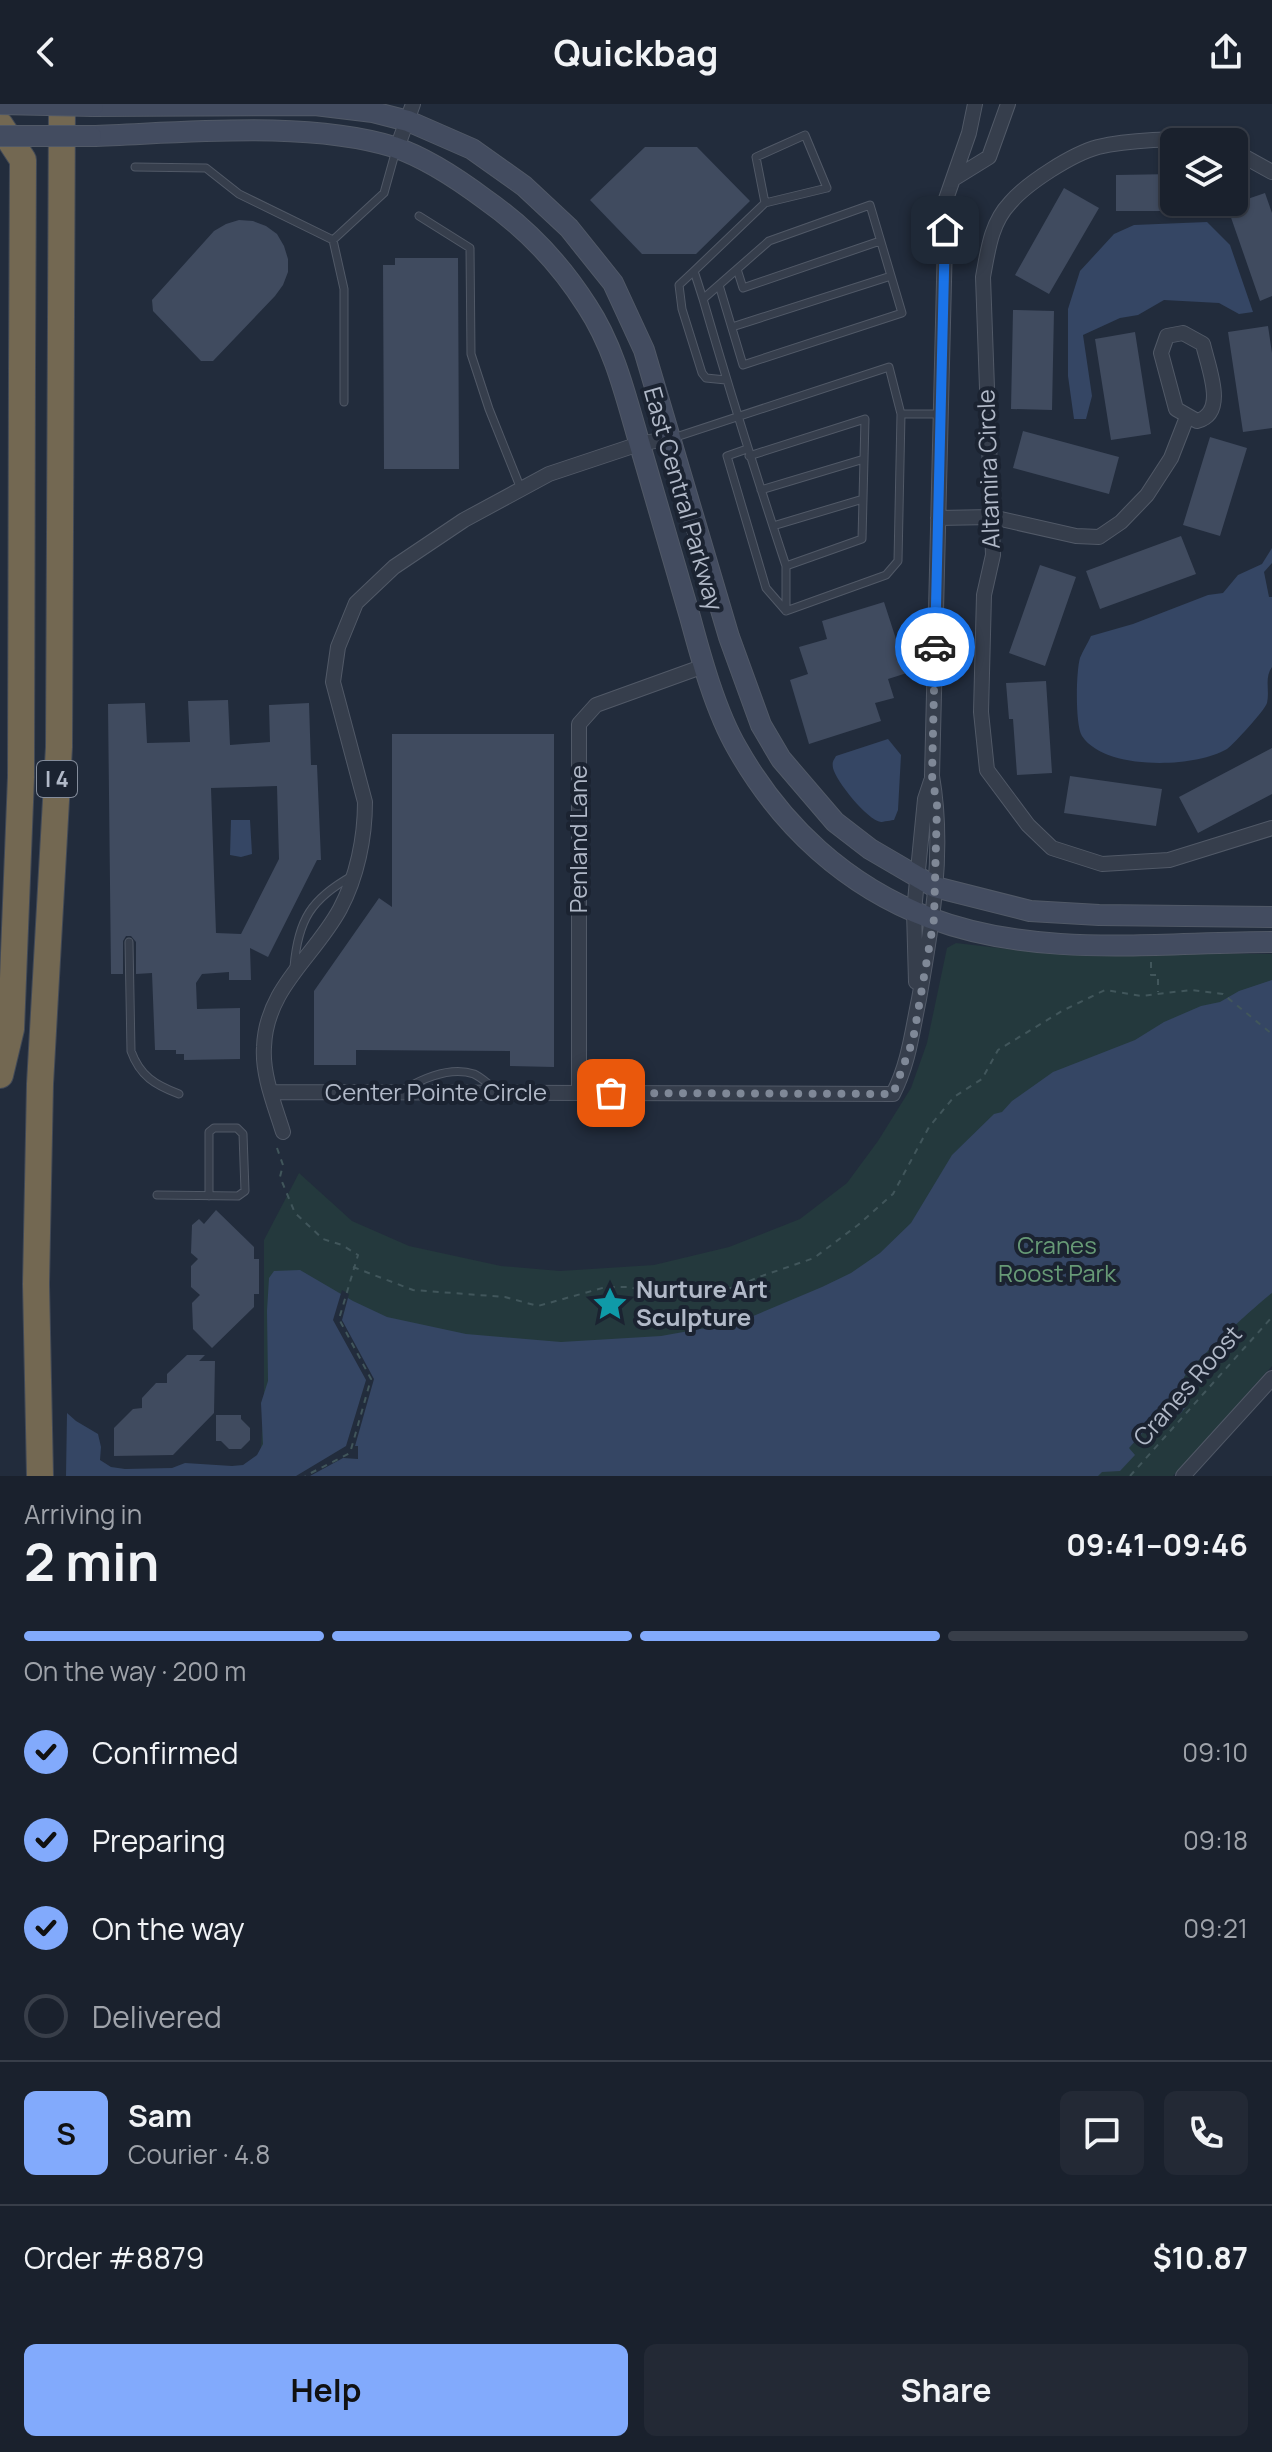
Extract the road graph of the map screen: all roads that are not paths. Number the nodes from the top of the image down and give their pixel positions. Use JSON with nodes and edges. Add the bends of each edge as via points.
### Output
{"nodes":[{"id":1,"x":0,"y":104,"type":"edge"},
{"id":2,"x":62,"y":104,"type":"edge"},
{"id":3,"x":975,"y":104,"type":"edge"},
{"id":4,"x":1008,"y":104,"type":"edge"},
{"id":5,"x":410,"y":113,"type":"edge"},
{"id":6,"x":3,"y":133,"type":"edge"},
{"id":7,"x":44,"y":136,"type":"junction"},
{"id":8,"x":1160,"y":140,"type":"edge"},
{"id":9,"x":397,"y":148,"type":"junction"},
{"id":10,"x":1248,"y":159,"type":"edge"},
{"id":11,"x":135,"y":167,"type":"dead end"},
{"id":12,"x":24,"y":170,"type":"junction"},
{"id":13,"x":1272,"y":172,"type":"edge"},
{"id":14,"x":955,"y":178,"type":"junction"},
{"id":15,"x":765,"y":203,"type":"junction"},
{"id":16,"x":419,"y":216,"type":"dead end"},
{"id":17,"x":333,"y":240,"type":"junction"},
{"id":18,"x":880,"y":241,"type":"junction"},
{"id":19,"x":737,"y":269,"type":"junction"},
{"id":20,"x":694,"y":271,"type":"junction"},
{"id":21,"x":891,"y":276,"type":"junction"},
{"id":22,"x":719,"y":285,"type":"junction"},
{"id":23,"x":703,"y":299,"type":"junction"},
{"id":24,"x":732,"y":327,"type":"junction"},
{"id":25,"x":726,"y":380,"type":"junction"},
{"id":26,"x":344,"y":402,"type":"dead end"},
{"id":27,"x":901,"y":414,"type":"junction"},
{"id":28,"x":940,"y":414,"type":"junction"},
{"id":29,"x":737,"y":417,"type":"junction"},
{"id":30,"x":1187,"y":417,"type":"junction"},
{"id":31,"x":671,"y":438,"type":"junction"},
{"id":32,"x":639,"y":444,"type":"junction"},
{"id":33,"x":748,"y":452,"type":"junction"},
{"id":34,"x":864,"y":459,"type":"junction"},
{"id":35,"x":521,"y":489,"type":"junction"},
{"id":36,"x":761,"y":490,"type":"junction"},
{"id":37,"x":863,"y":499,"type":"junction"},
{"id":38,"x":992,"y":517,"type":"junction"},
{"id":39,"x":938,"y":518,"type":"junction"},
{"id":40,"x":773,"y":526,"type":"junction"},
{"id":41,"x":786,"y":566,"type":"junction"},
{"id":42,"x":786,"y":611,"type":"junction"},
{"id":43,"x":704,"y":666,"type":"junction"},
{"id":44,"x":932,"y":776,"type":"junction"},
{"id":45,"x":1272,"y":828,"type":"edge"},
{"id":46,"x":354,"y":874,"type":"junction"},
{"id":47,"x":917,"y":878,"type":"junction"},
{"id":48,"x":935,"y":887,"type":"junction"},
{"id":49,"x":914,"y":911,"type":"junction"},
{"id":50,"x":1272,"y":917,"type":"edge"},
{"id":51,"x":934,"y":919,"type":"junction"},
{"id":52,"x":129,"y":942,"type":"dead end"},
{"id":53,"x":1272,"y":942,"type":"edge"},
{"id":54,"x":294,"y":973,"type":"junction"},
{"id":55,"x":917,"y":1007,"type":"junction"},
{"id":56,"x":0,"y":1075,"type":"edge"},
{"id":57,"x":271,"y":1092,"type":"junction"},
{"id":58,"x":579,"y":1093,"type":"junction"},
{"id":59,"x":179,"y":1094,"type":"dead end"},
{"id":60,"x":283,"y":1132,"type":"dead end"},
{"id":61,"x":157,"y":1195,"type":"dead end"},
{"id":62,"x":209,"y":1196,"type":"junction"},
{"id":63,"x":1272,"y":1378,"type":"edge"},
{"id":64,"x":39,"y":1468,"type":"edge"},
{"id":65,"x":1183,"y":1476,"type":"edge"}],
"edges":[{"from":1,"to":5,"type":"main road","name":"East Central Parkway","bridge":true,"via":[[315,105]]},
{"from":2,"to":64,"type":"highway","number":"I 4","via":[[59,747],[40,1084]]},
{"from":3,"to":14,"type":"street"},
{"from":4,"to":14,"type":"street","via":[[989,157]]},
{"from":5,"to":9,"type":"street"},
{"from":5,"to":31,"type":"main road","name":"East Central Parkway","via":[[524,186],[569,228],[613,283],[644,350]]},
{"from":6,"to":7,"type":"main road","name":"East Central Parkway","bridge":true},
{"from":6,"to":12,"type":"highway"},
{"from":7,"to":9,"type":"main road","name":"East Central Parkway","bridge":true,"via":[[316,133]]},
{"from":7,"to":12,"type":"highway"},
{"from":8,"to":38,"type":"street","name":"Altamira Circle","via":[[1097,147],[1045,173],[1009,203],[991,233],[983,277]]},
{"from":9,"to":17,"type":"lane","via":[[384,193]]},
{"from":9,"to":32,"type":"main road","name":"East Central Parkway","via":[[451,174],[503,211],[548,253],[589,308],[620,372]]},
{"from":10,"to":13,"type":"street"},
{"from":11,"to":17,"type":"lane","via":[[206,168],[239,194]]},
{"from":12,"to":56,"type":"highway","via":[[21,777],[11,1029]]},
{"from":14,"to":28,"type":"street","via":[[946,199]]},
{"from":15,"to":15,"type":"lane","via":[[756,157],[805,135],[827,188]]},
{"from":15,"to":20,"type":"lane"},
{"from":16,"to":35,"type":"lane","via":[[470,248],[471,354]]},
{"from":17,"to":26,"type":"lane","via":[[344,289]]},
{"from":18,"to":19,"type":"lane","via":[[743,288]]},
{"from":18,"to":19,"type":"lane","via":[[870,205],[769,241]]},
{"from":18,"to":21,"type":"lane"},
{"from":19,"to":22,"type":"lane"},
{"from":20,"to":23,"type":"lane"},
{"from":20,"to":25,"type":"lane","via":[[679,285],[682,309],[702,373]]},
{"from":21,"to":24,"type":"lane"},
{"from":21,"to":24,"type":"lane","via":[[902,313],[743,365]]},
{"from":22,"to":23,"type":"lane"},
{"from":22,"to":24,"type":"lane"},
{"from":23,"to":25,"type":"lane"},
{"from":25,"to":29,"type":"lane"},
{"from":27,"to":28,"type":"lane"},
{"from":27,"to":29,"type":"lane","via":[[889,367]]},
{"from":27,"to":42,"type":"lane","via":[[898,561],[886,575]]},
{"from":28,"to":39,"type":"street"},
{"from":29,"to":31,"type":"lane"},
{"from":29,"to":33,"type":"lane"},
{"from":30,"to":30,"type":"street","via":[[1207,418],[1214,399],[1203,344],[1183,333],[1167,336],[1161,353],[1176,409]]},
{"from":30,"to":38,"type":"street","via":[[1171,458],[1147,495],[1099,537]]},
{"from":31,"to":32,"type":"street"},
{"from":31,"to":47,"type":"main road","name":"East Central Parkway","via":[[729,637],[761,725],[789,769],[835,822]]},
{"from":32,"to":35,"type":"street","via":[[549,474]]},
{"from":32,"to":43,"type":"main road","name":"East Central Parkway"},
{"from":33,"to":34,"type":"lane","via":[[865,419]]},
{"from":33,"to":36,"type":"lane"},
{"from":33,"to":42,"type":"lane","via":[[727,456],[766,588]]},
{"from":34,"to":36,"type":"lane"},
{"from":34,"to":37,"type":"lane"},
{"from":35,"to":46,"type":"street","via":[[394,567],[356,603],[338,647],[333,682],[365,802]]},
{"from":36,"to":40,"type":"lane"},
{"from":37,"to":40,"type":"lane"},
{"from":37,"to":41,"type":"lane","via":[[862,539]]},
{"from":38,"to":39,"type":"street"},
{"from":38,"to":45,"type":"street","name":"Altamira Circle","via":[[981,712],[987,770],[1028,825],[1052,848],[1102,864],[1169,860]]},
{"from":39,"to":44,"type":"street"},
{"from":40,"to":41,"type":"lane"},
{"from":41,"to":42,"type":"lane"},
{"from":43,"to":49,"type":"main road","name":"East Central Parkway","via":[[735,746],[781,815],[862,884]]},
{"from":43,"to":58,"type":"street","name":"Penland Lane","via":[[596,705],[579,724]]},
{"from":44,"to":47,"type":"street","name":"Center Pointe Circle"},
{"from":44,"to":48,"type":"street","name":"Center Pointe Circle","via":[[937,805]]},
{"from":46,"to":54,"type":"street","via":[[339,910]]},
{"from":46,"to":54,"type":"lane","via":[[327,890],[308,914],[297,938]]},
{"from":47,"to":48,"type":"main road","name":"East Central Parkway"},
{"from":47,"to":49,"type":"street","name":"Center Pointe Circle"},
{"from":48,"to":50,"type":"main road","name":"East Central Parkway","via":[[1030,911]]},
{"from":48,"to":51,"type":"street","name":"Center Pointe Circle"},
{"from":49,"to":51,"type":"main road","name":"East Central Parkway"},
{"from":49,"to":55,"type":"street","name":"Center Pointe Circle"},
{"from":51,"to":53,"type":"main road","name":"East Central Parkway","via":[[1007,939],[1075,945]]},
{"from":51,"to":55,"type":"street","name":"Center Pointe Circle"},
{"from":52,"to":59,"type":"lane","via":[[131,1051],[148,1079]]},
{"from":54,"to":57,"type":"street","via":[[275,998],[263,1048]]},
{"from":55,"to":58,"type":"street","name":"Center Pointe Circle","via":[[913,1040],[893,1094]]},
{"from":57,"to":58,"type":"street","name":"Center Pointe Circle"},
{"from":57,"to":60,"type":"street"},
{"from":61,"to":62,"type":"lane"},
{"from":62,"to":62,"type":"lane","via":[[245,1191],[243,1134],[237,1128],[209,1132]]},
{"from":63,"to":65,"type":"street"}]}
